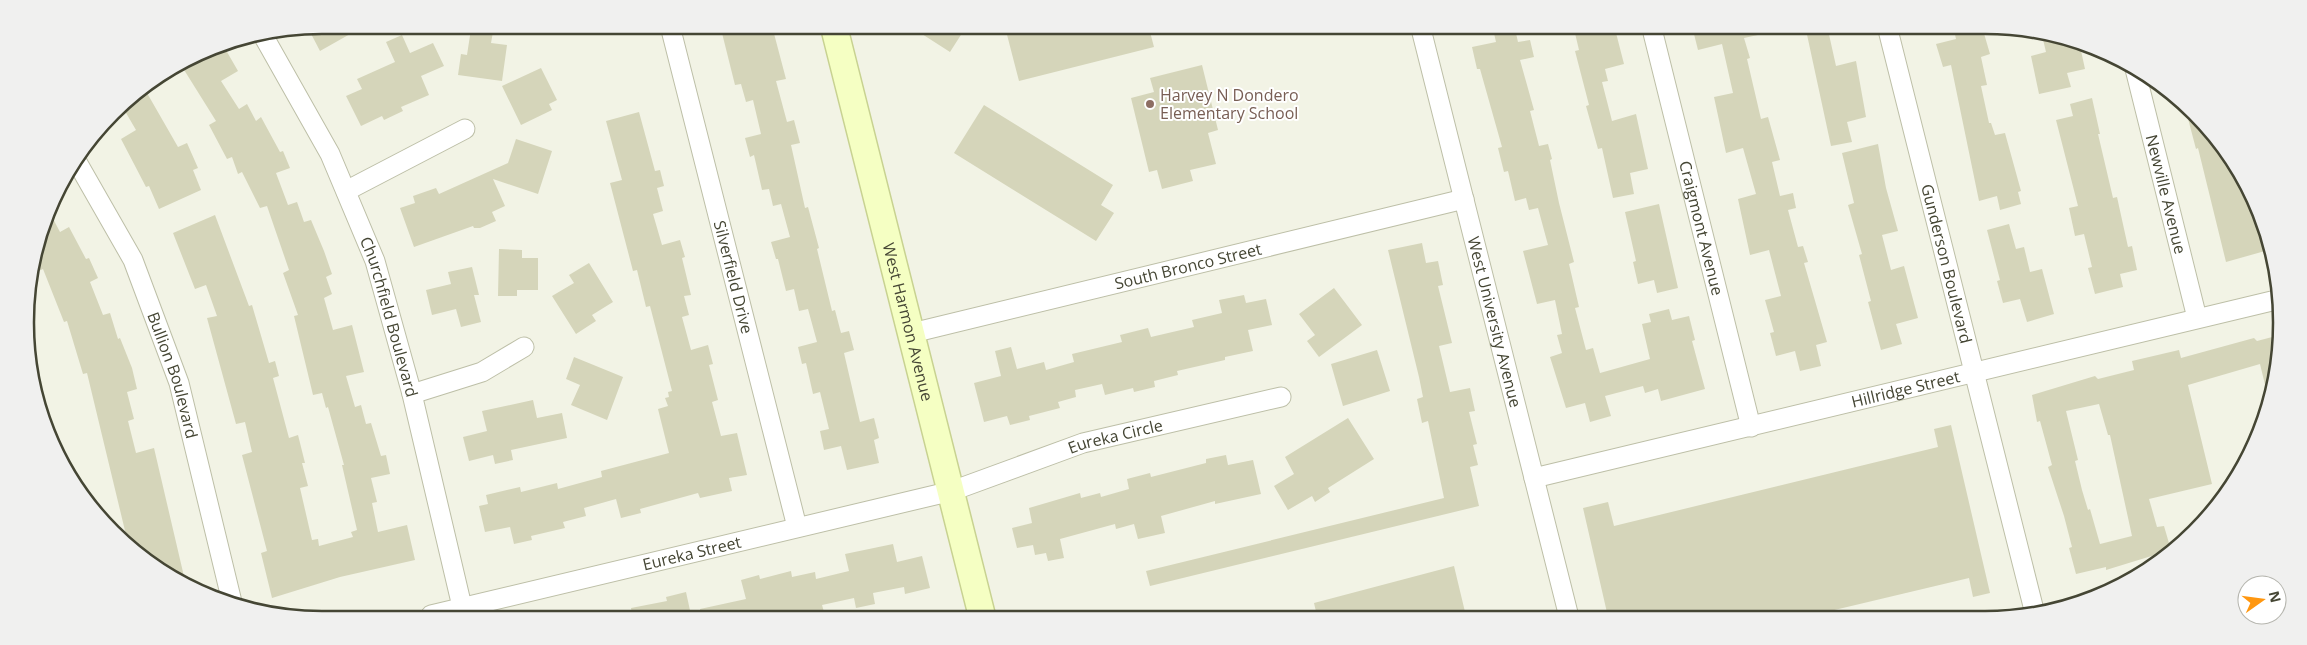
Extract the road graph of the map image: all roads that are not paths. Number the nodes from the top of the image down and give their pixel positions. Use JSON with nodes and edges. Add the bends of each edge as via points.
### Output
{"nodes":[{"id":1,"x":672,"y":34,"type":"edge"},
{"id":2,"x":836,"y":34,"type":"edge"},
{"id":3,"x":1422,"y":34,"type":"edge"},
{"id":4,"x":1653,"y":34,"type":"edge"},
{"id":5,"x":1889,"y":34,"type":"edge"},
{"id":6,"x":265,"y":39,"type":"edge"},
{"id":7,"x":2137,"y":77,"type":"edge"},
{"id":8,"x":465,"y":129,"type":"dead end"},
{"id":9,"x":80,"y":165,"type":"edge"},
{"id":10,"x":346,"y":191,"type":"junction"},
{"id":11,"x":1464,"y":199,"type":"junction"},
{"id":12,"x":2273,"y":301,"type":"edge"},
{"id":13,"x":2197,"y":318,"type":"junction"},
{"id":14,"x":912,"y":333,"type":"junction"},
{"id":15,"x":524,"y":347,"type":"dead end"},
{"id":16,"x":1975,"y":374,"type":"junction"},
{"id":17,"x":412,"y":394,"type":"junction"},
{"id":18,"x":1281,"y":397,"type":"dead end"},
{"id":19,"x":1751,"y":427,"type":"junction"},
{"id":20,"x":1534,"y":478,"type":"junction"},
{"id":21,"x":952,"y":491,"type":"junction"},
{"id":22,"x":797,"y":527,"type":"junction"},
{"id":23,"x":231,"y":596,"type":"edge"},
{"id":24,"x":2033,"y":607,"type":"edge"},
{"id":25,"x":463,"y":611,"type":"edge"},
{"id":26,"x":981,"y":611,"type":"edge"},
{"id":27,"x":1567,"y":611,"type":"edge"}],
"edges":[{"from":1,"to":22,"type":"street","name":"Silverfield Drive"},
{"from":2,"to":14,"type":"main road","name":"West Harmon Avenue"},
{"from":3,"to":11,"type":"street","name":"West University Avenue"},
{"from":4,"to":19,"type":"street","name":"Craigmont Avenue"},
{"from":5,"to":16,"type":"street","name":"Gunderson Boulevard"},
{"from":6,"to":10,"type":"street","name":"Churchfield Boulevard","via":[[330,154]]},
{"from":7,"to":13,"type":"street","name":"Newville Avenue"},
{"from":8,"to":10,"type":"street"},
{"from":9,"to":23,"type":"street","name":"Bullion Boulevard","via":[[133,260],[179,383]]},
{"from":10,"to":17,"type":"street","name":"Churchfield Boulevard","via":[[375,261]]},
{"from":11,"to":14,"type":"street","name":"South Bronco Street"},
{"from":11,"to":20,"type":"street","name":"West University Avenue"},
{"from":12,"to":13,"type":"street","name":"Hillridge Street"},
{"from":13,"to":16,"type":"street","name":"Hillridge Street"},
{"from":14,"to":21,"type":"main road","name":"West Harmon Avenue"},
{"from":15,"to":17,"type":"street","via":[[482,372]]},
{"from":16,"to":19,"type":"street","name":"Hillridge Street"},
{"from":16,"to":24,"type":"street","name":"Gunderson Boulevard"},
{"from":17,"to":25,"type":"street","name":"Churchfield Boulevard"},
{"from":18,"to":21,"type":"street","name":"Eureka Circle","via":[[1084,443]]},
{"from":19,"to":20,"type":"street","name":"Hillridge Street"},
{"from":20,"to":27,"type":"street","name":"West University Avenue"},
{"from":21,"to":22,"type":"street","name":"Eureka Street"},
{"from":21,"to":26,"type":"main road","name":"West Harmon Avenue"},
{"from":22,"to":25,"type":"street","name":"Eureka Street"}]}
